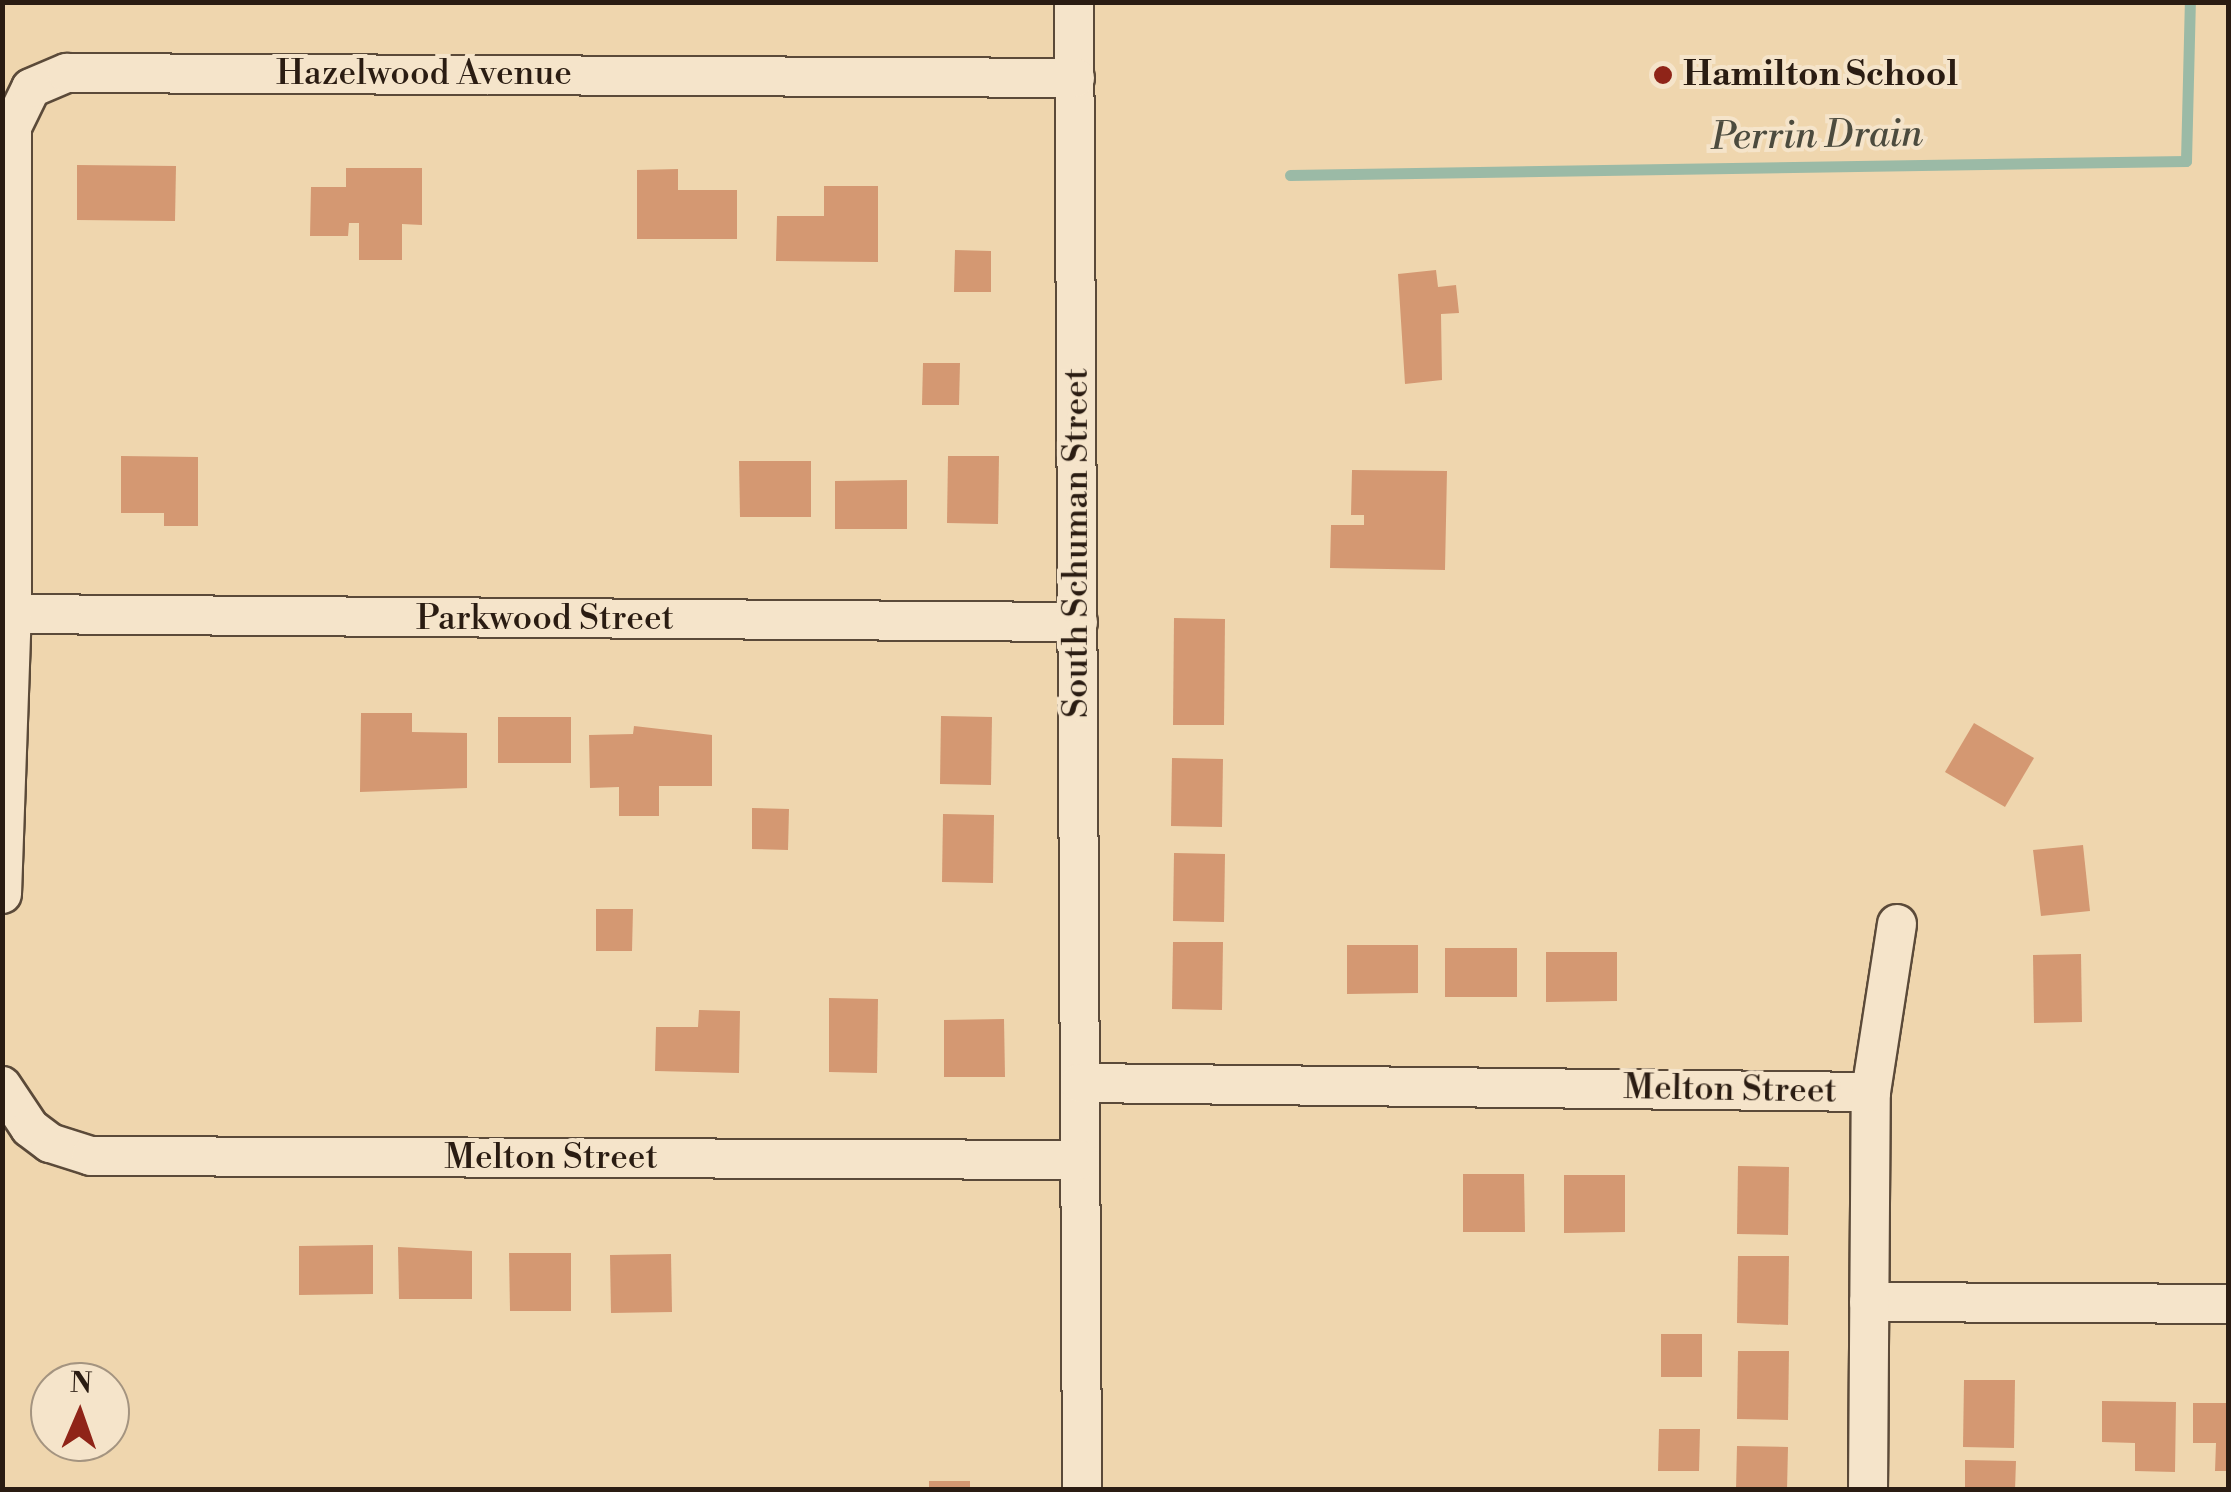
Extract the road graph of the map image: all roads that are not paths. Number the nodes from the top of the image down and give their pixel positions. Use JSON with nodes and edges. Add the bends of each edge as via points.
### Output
{"nodes":[{"id":1,"x":1074,"y":2,"type":"edge"},
{"id":2,"x":1074,"y":78,"type":"junction"},
{"id":3,"x":12,"y":614,"type":"junction"},
{"id":4,"x":1078,"y":622,"type":"junction"},
{"id":5,"x":2,"y":894,"type":"edge"},
{"id":6,"x":1897,"y":924,"type":"dead end"},
{"id":7,"x":1080,"y":1083,"type":"junction"},
{"id":8,"x":2,"y":1086,"type":"edge"},
{"id":9,"x":1871,"y":1092,"type":"junction"},
{"id":10,"x":1080,"y":1160,"type":"junction"},
{"id":11,"x":1869,"y":1302,"type":"junction"},
{"id":12,"x":2228,"y":1304,"type":"edge"},
{"id":13,"x":1082,"y":1490,"type":"edge"},
{"id":14,"x":1868,"y":1490,"type":"edge"}],
"edges":[{"from":1,"to":2,"type":"street","name":"South Schuman Street"},
{"from":2,"to":3,"type":"street","name":"Hazelwood Avenue","via":[[67,72],[30,88],[12,127]]},
{"from":2,"to":4,"type":"street","name":"South Schuman Street"},
{"from":3,"to":4,"type":"street","name":"Parkwood Street"},
{"from":3,"to":5,"type":"street"},
{"from":4,"to":7,"type":"street","name":"South Schuman Street"},
{"from":6,"to":9,"type":"street"},
{"from":7,"to":9,"type":"street","name":"Melton Street"},
{"from":7,"to":10,"type":"street","name":"South Schuman Street"},
{"from":8,"to":10,"type":"street","name":"Melton Street","via":[[30,1128],[50,1143],[92,1156]]},
{"from":9,"to":11,"type":"street","name":"Melton Street"},
{"from":10,"to":13,"type":"street","name":"South Schuman Street"},
{"from":11,"to":12,"type":"street"},
{"from":11,"to":14,"type":"street","name":"Melton Street"}]}
